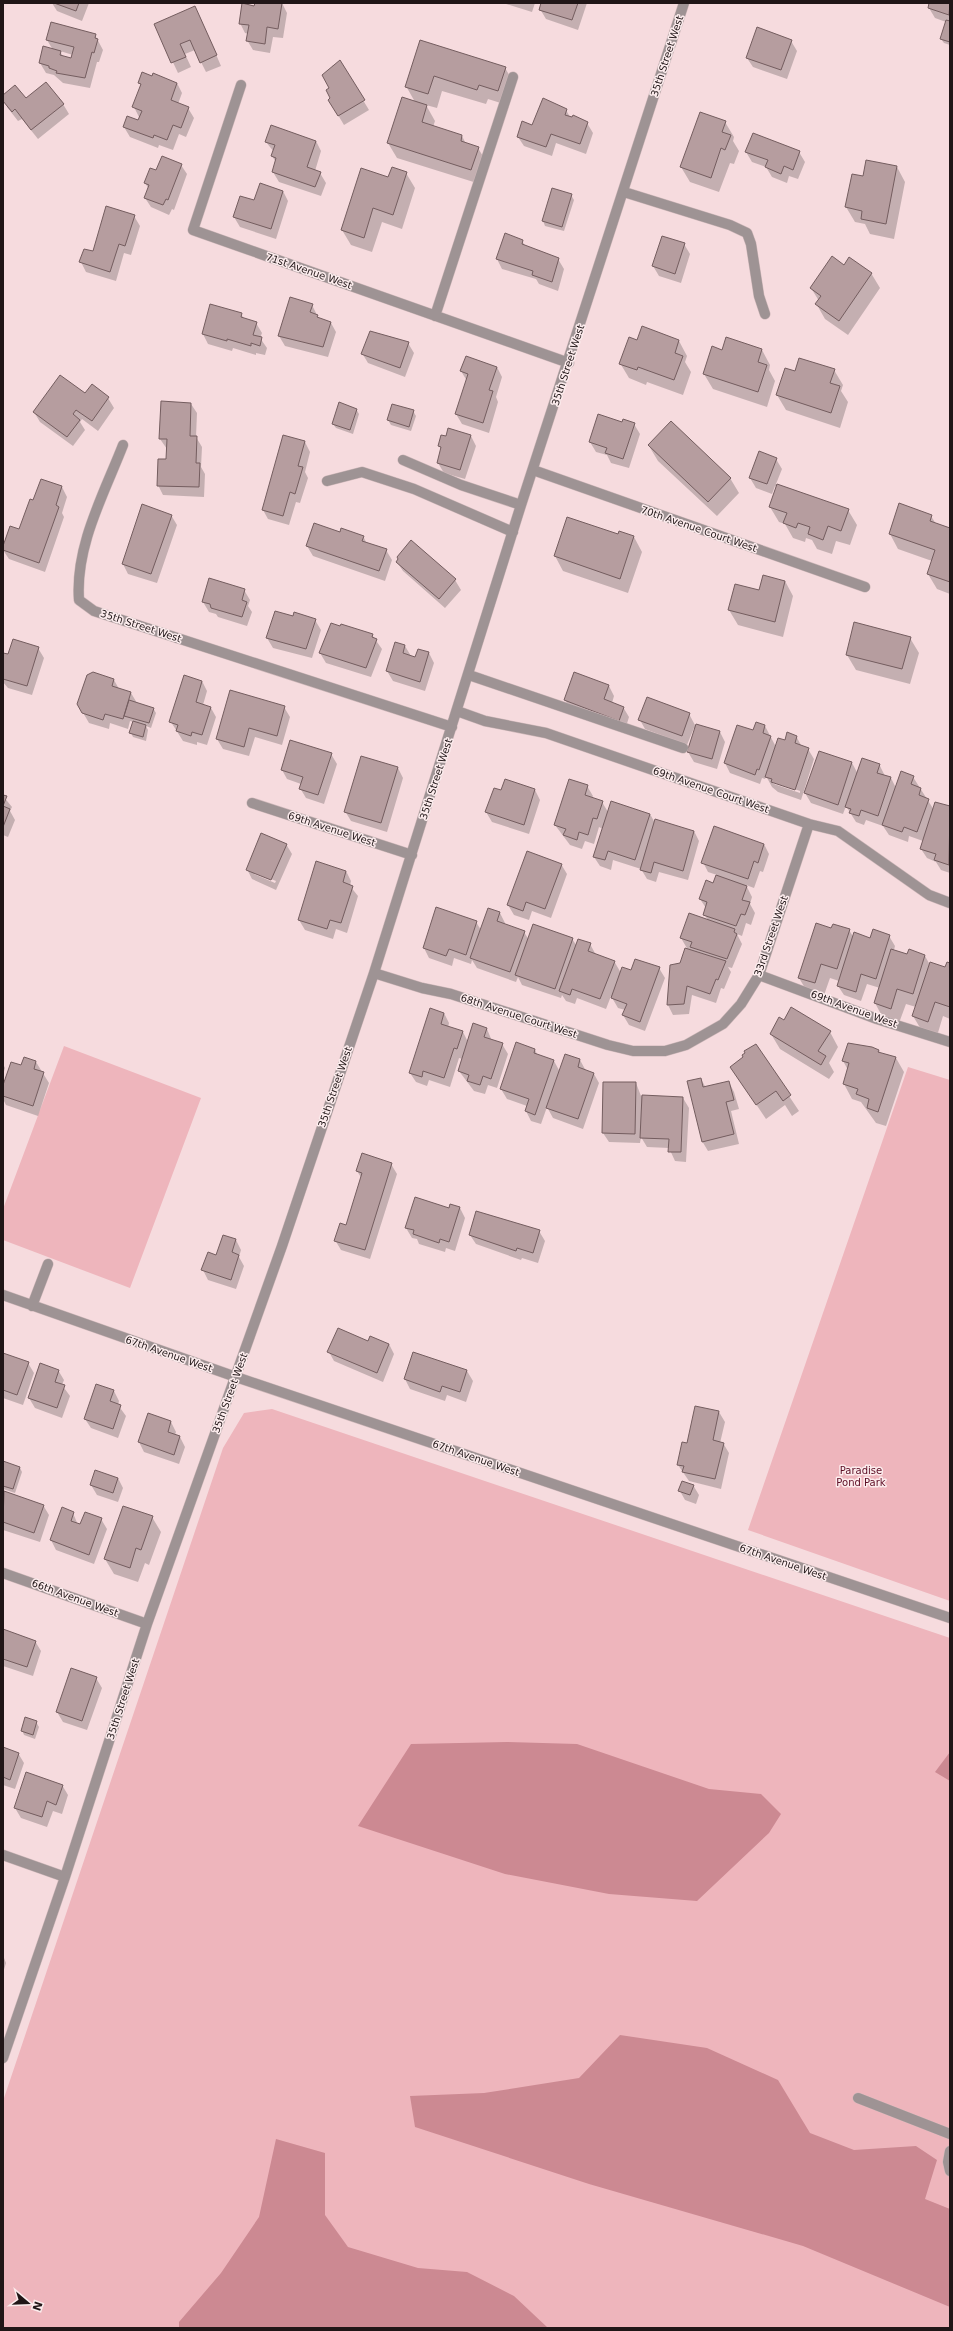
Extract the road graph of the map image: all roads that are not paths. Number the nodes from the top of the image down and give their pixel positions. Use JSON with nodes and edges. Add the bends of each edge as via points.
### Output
{"nodes":[{"id":1,"x":684,"y":3,"type":"edge"},
{"id":2,"x":513,"y":77,"type":"dead end"},
{"id":3,"x":241,"y":85,"type":"dead end"},
{"id":4,"x":624,"y":192,"type":"junction"},
{"id":5,"x":765,"y":314,"type":"dead end"},
{"id":6,"x":435,"y":316,"type":"junction"},
{"id":7,"x":568,"y":363,"type":"junction"},
{"id":8,"x":123,"y":445,"type":"dead end"},
{"id":9,"x":403,"y":460,"type":"dead end"},
{"id":10,"x":533,"y":470,"type":"junction"},
{"id":11,"x":327,"y":482,"type":"dead end"},
{"id":12,"x":521,"y":506,"type":"junction"},
{"id":13,"x":513,"y":532,"type":"junction"},
{"id":14,"x":866,"y":587,"type":"dead end"},
{"id":15,"x":469,"y":675,"type":"junction"},
{"id":16,"x":457,"y":711,"type":"junction"},
{"id":17,"x":452,"y":727,"type":"junction"},
{"id":18,"x":683,"y":748,"type":"dead end"},
{"id":19,"x":252,"y":803,"type":"dead end"},
{"id":20,"x":809,"y":824,"type":"junction"},
{"id":21,"x":412,"y":854,"type":"junction"},
{"id":22,"x":950,"y":903,"type":"edge"},
{"id":23,"x":374,"y":973,"type":"junction"},
{"id":24,"x":759,"y":975,"type":"junction"},
{"id":25,"x":950,"y":1042,"type":"edge"},
{"id":26,"x":665,"y":1052,"type":"joint"},
{"id":27,"x":48,"y":1264,"type":"dead end"},
{"id":28,"x":3,"y":1295,"type":"edge"},
{"id":29,"x":32,"y":1306,"type":"junction"},
{"id":30,"x":236,"y":1377,"type":"junction"},
{"id":31,"x":3,"y":1573,"type":"edge"},
{"id":32,"x":950,"y":1618,"type":"edge"},
{"id":33,"x":147,"y":1624,"type":"junction"},
{"id":34,"x":3,"y":1856,"type":"edge"},
{"id":35,"x":65,"y":1877,"type":"junction"},
{"id":36,"x":3,"y":2058,"type":"edge"},
{"id":37,"x":858,"y":2098,"type":"dead end"},
{"id":38,"x":950,"y":2134,"type":"edge"},
{"id":39,"x":950,"y":2151,"type":"edge"},
{"id":40,"x":950,"y":2171,"type":"edge"}],
"edges":[{"from":1,"to":4,"type":"street","name":"35th Street West"},
{"from":2,"to":6,"type":"street"},
{"from":3,"to":6,"type":"street","name":"71st Avenue West","via":[[193,230]]},
{"from":4,"to":5,"type":"street","via":[[730,225],[747,234]]},
{"from":4,"to":7,"type":"street","name":"35th Street West"},
{"from":6,"to":7,"type":"street","name":"71st Avenue West"},
{"from":7,"to":10,"type":"street","name":"35th Street West"},
{"from":8,"to":17,"type":"street","name":"35th Street West","via":[[84,548],[78,579],[79,600],[94,611]]},
{"from":9,"to":12,"type":"street","via":[[461,485]]},
{"from":10,"to":12,"type":"street","name":"35th Street West"},
{"from":10,"to":14,"type":"street","name":"70th Avenue Court West"},
{"from":11,"to":13,"type":"street","via":[[362,472],[414,489]]},
{"from":12,"to":13,"type":"street","name":"35th Street West"},
{"from":13,"to":15,"type":"street","name":"35th Street West"},
{"from":15,"to":16,"type":"street","name":"35th Street West"},
{"from":15,"to":18,"type":"street"},
{"from":16,"to":17,"type":"street","name":"35th Street West"},
{"from":16,"to":20,"type":"street","name":"69th Avenue Court West","via":[[485,722],[546,733]]},
{"from":17,"to":21,"type":"street","name":"35th Street West"},
{"from":19,"to":21,"type":"street","name":"69th Avenue West"},
{"from":20,"to":22,"type":"street","name":"69th Avenue Court West","via":[[838,831],[929,895]]},
{"from":20,"to":24,"type":"street","name":"33rd Street West"},
{"from":21,"to":23,"type":"street","name":"35th Street West"},
{"from":23,"to":26,"type":"street","name":"68th Avenue Court West","via":[[451,994],[608,1045],[633,1051]]},
{"from":23,"to":30,"type":"street","name":"35th Street West"},
{"from":24,"to":25,"type":"street","name":"69th Avenue West","via":[[877,1019]]},
{"from":24,"to":26,"type":"street","name":"33rd Street West","via":[[741,1004],[723,1024],[686,1045]]},
{"from":27,"to":29,"type":"street"},
{"from":28,"to":29,"type":"street","name":"67th Avenue West"},
{"from":29,"to":30,"type":"street","name":"67th Avenue West"},
{"from":30,"to":32,"type":"street","name":"67th Avenue West"},
{"from":30,"to":33,"type":"street","name":"35th Street West"},
{"from":31,"to":33,"type":"street","name":"66th Avenue West"},
{"from":33,"to":35,"type":"street","name":"35th Street West"},
{"from":34,"to":35,"type":"street"},
{"from":35,"to":36,"type":"street","name":"35th Street West"},
{"from":37,"to":38,"type":"street"},
{"from":39,"to":40,"type":"street"}]}
